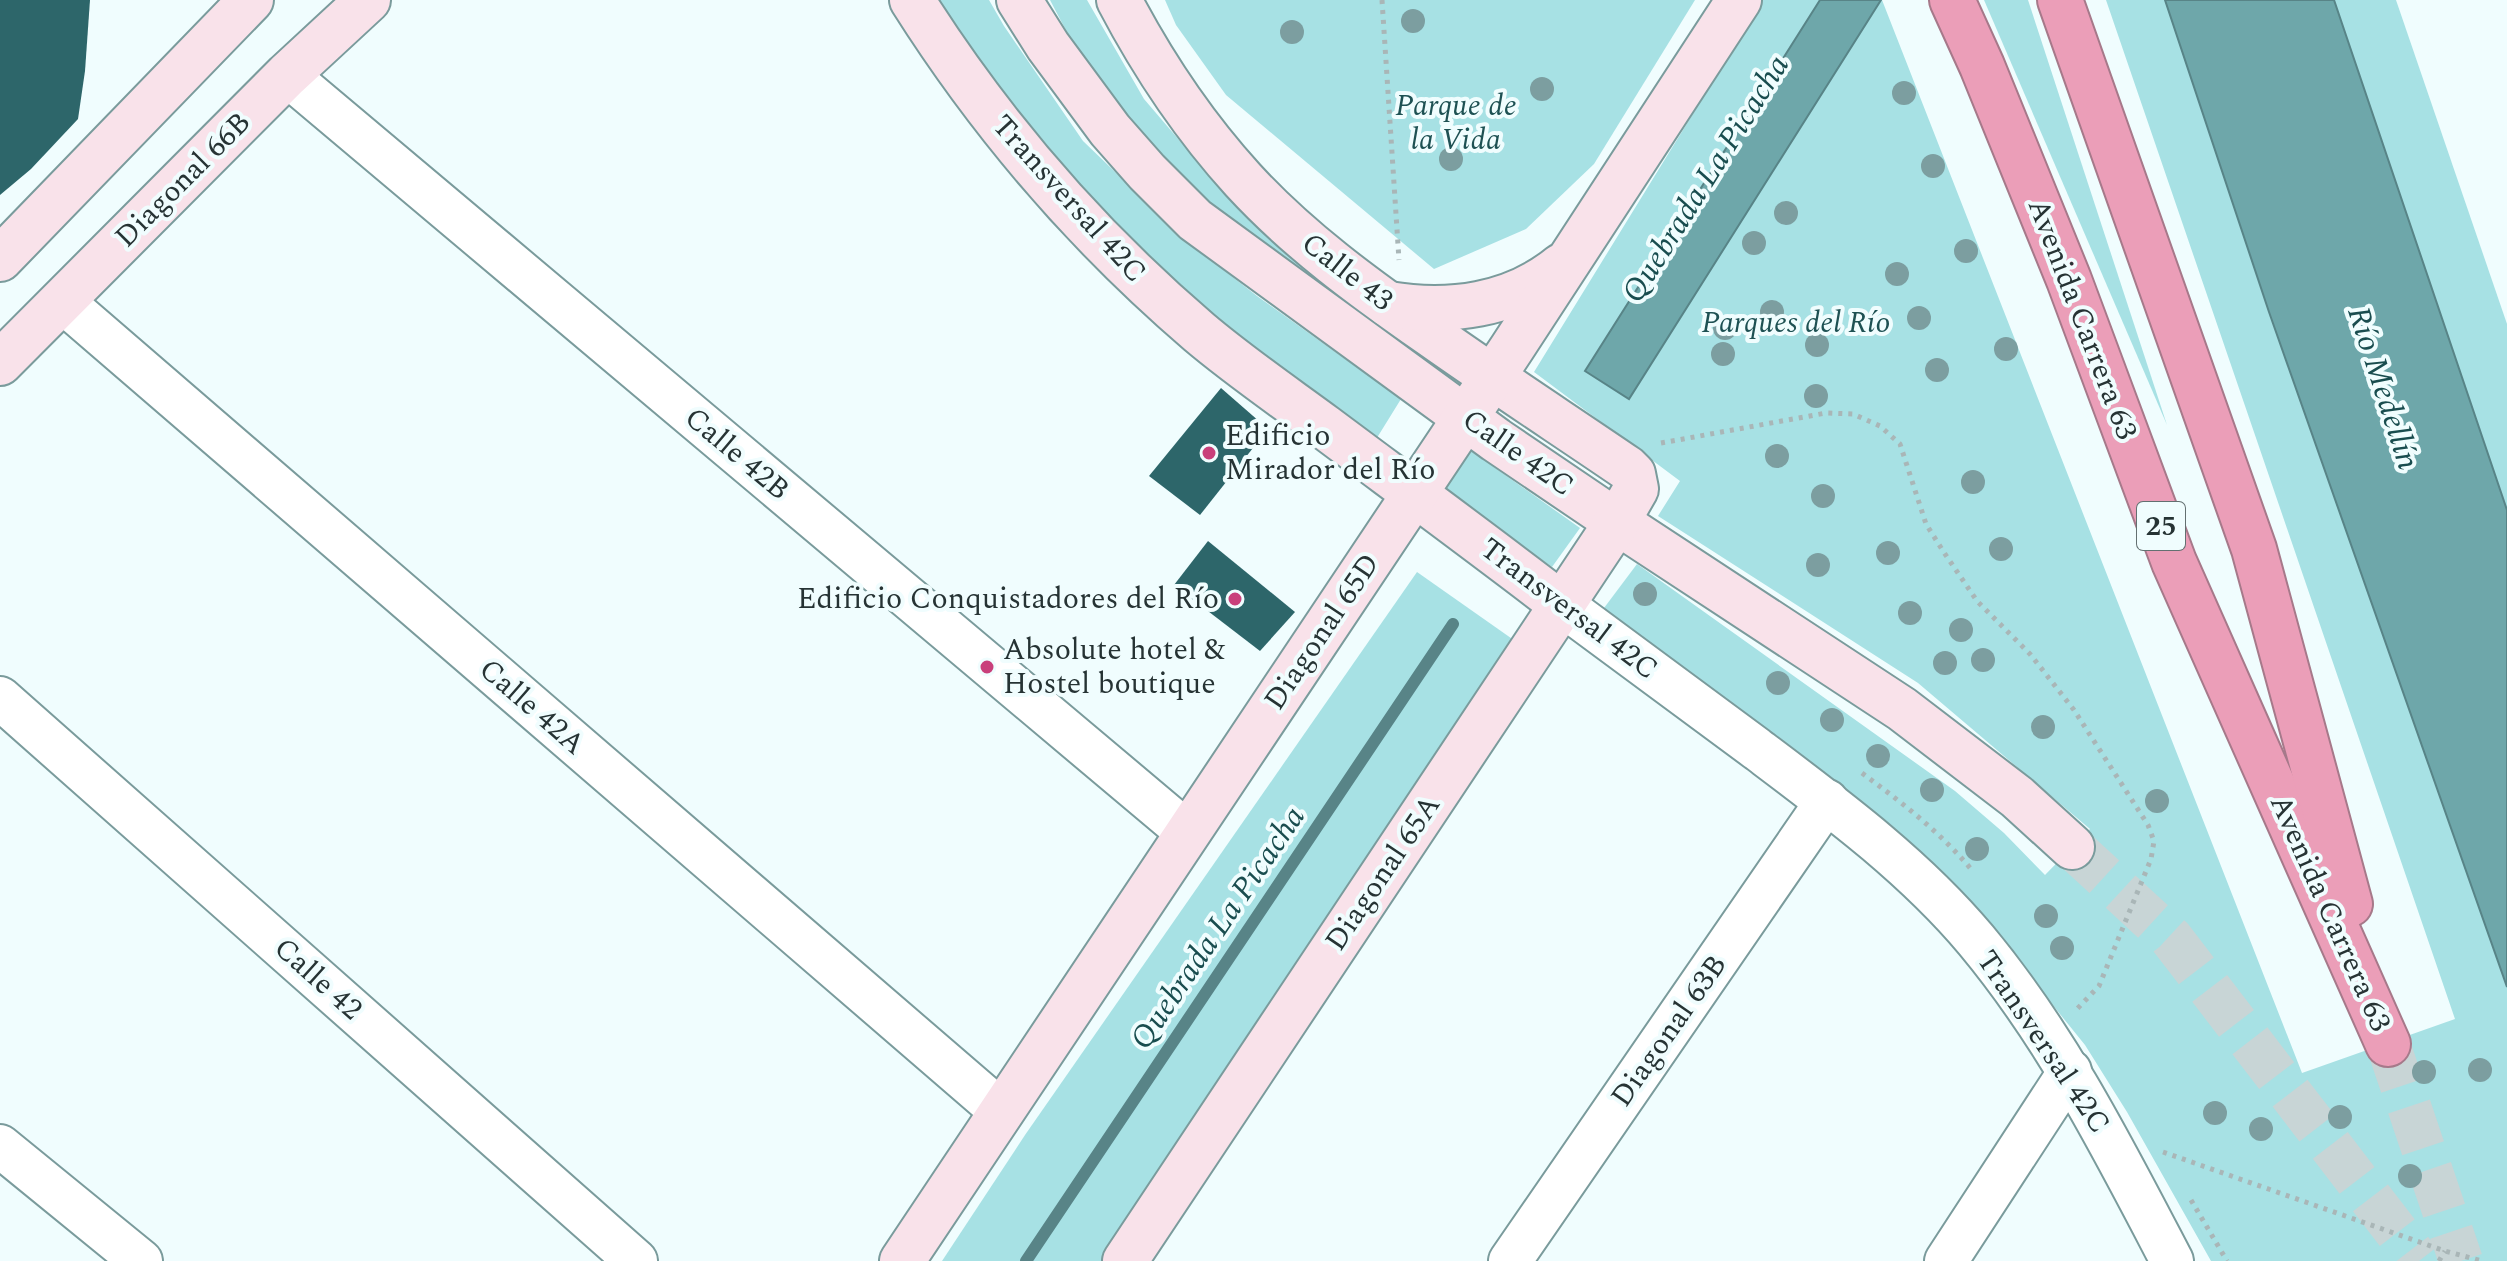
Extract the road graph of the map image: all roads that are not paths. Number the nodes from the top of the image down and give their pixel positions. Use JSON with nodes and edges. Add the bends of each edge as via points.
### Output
{"nodes":[{"id":1,"x":251,"y":0,"type":"edge"},
{"id":2,"x":912,"y":0,"type":"edge"},
{"id":3,"x":1019,"y":0,"type":"edge"},
{"id":4,"x":1119,"y":0,"type":"edge"},
{"id":5,"x":1739,"y":0,"type":"edge"},
{"id":6,"x":1952,"y":0,"type":"edge"},
{"id":7,"x":2060,"y":0,"type":"edge"},
{"id":8,"x":344,"y":8,"type":"edge"},
{"id":9,"x":287,"y":75,"type":"junction"},
{"id":10,"x":1575,"y":254,"type":"junction"},
{"id":11,"x":0,"y":259,"type":"edge"},
{"id":12,"x":62,"y":301,"type":"junction"},
{"id":13,"x":1386,"y":304,"type":"junction"},
{"id":14,"x":0,"y":363,"type":"edge"},
{"id":15,"x":1492,"y":377,"type":"junction"},
{"id":16,"x":1466,"y":418,"type":"junction"},
{"id":17,"x":1643,"y":464,"type":"joint"},
{"id":18,"x":1415,"y":494,"type":"junction"},
{"id":19,"x":1617,"y":522,"type":"junction"},
{"id":20,"x":1561,"y":604,"type":"junction"},
{"id":21,"x":0,"y":698,"type":"edge"},
{"id":22,"x":1827,"y":801,"type":"junction"},
{"id":23,"x":1188,"y":833,"type":"junction"},
{"id":24,"x":2072,"y":847,"type":"tunnel mouth"},
{"id":25,"x":2070,"y":1071,"type":"junction"},
{"id":26,"x":1002,"y":1112,"type":"junction"},
{"id":27,"x":0,"y":1146,"type":"edge"},
{"id":28,"x":141,"y":1261,"type":"edge"},
{"id":29,"x":636,"y":1261,"type":"edge"},
{"id":30,"x":902,"y":1261,"type":"edge"},
{"id":31,"x":1125,"y":1261,"type":"edge"},
{"id":32,"x":1510,"y":1261,"type":"edge"},
{"id":33,"x":1946,"y":1261,"type":"edge"},
{"id":34,"x":2172,"y":1261,"type":"edge"}],
"edges":[{"from":1,"to":11,"type":"street"},
{"from":2,"to":18,"type":"street","name":"Transversal 42C","via":[[1014,146],[1089,229],[1201,334]]},
{"from":3,"to":16,"type":"street","name":"Calle 42C","via":[[1110,130],[1195,220]]},
{"from":4,"to":13,"type":"street","name":"Calle 43","via":[[1148,56],[1244,181]]},
{"from":5,"to":10,"type":"street","name":"Diagonal 65D"},
{"from":6,"to":7,"type":"highway","name":"Avenida Carrera 63","number":"25","via":[[2069,280],[2174,562],[2388,1044],[2254,549]]},
{"from":8,"to":9,"type":"street","name":"Diagonal 66B"},
{"from":9,"to":12,"type":"street","name":"Diagonal 66B"},
{"from":9,"to":23,"type":"street","name":"Calle 42B"},
{"from":10,"to":13,"type":"street","via":[[1538,281],[1486,304],[1419,309]]},
{"from":10,"to":15,"type":"street","name":"Diagonal 65D"},
{"from":12,"to":14,"type":"street","name":"Diagonal 66B"},
{"from":12,"to":26,"type":"street","name":"Calle 42A"},
{"from":13,"to":15,"type":"street","name":"Calle 43"},
{"from":15,"to":16,"type":"street","name":"Diagonal 65D"},
{"from":15,"to":17,"type":"street","name":"Calle 43","via":[[1627,468]]},
{"from":16,"to":18,"type":"street","name":"Diagonal 65D"},
{"from":16,"to":19,"type":"street","name":"Calle 42C"},
{"from":17,"to":19,"type":"street","name":"Diagonal 65A"},
{"from":18,"to":20,"type":"street","name":"Transversal 42C"},
{"from":18,"to":23,"type":"street","name":"Diagonal 65D"},
{"from":19,"to":20,"type":"street","name":"Diagonal 65A"},
{"from":19,"to":24,"type":"street","name":"Calle 42C","via":[[1902,709],[2017,797]]},
{"from":20,"to":22,"type":"street","name":"Transversal 42C"},
{"from":20,"to":31,"type":"street","name":"Diagonal 65A"},
{"from":21,"to":29,"type":"street","name":"Calle 42"},
{"from":22,"to":25,"type":"street","name":"Transversal 42C","via":[[1937,898],[1976,940]]},
{"from":22,"to":32,"type":"street","name":"Diagonal 63B"},
{"from":23,"to":26,"type":"street","name":"Diagonal 65D"},
{"from":25,"to":33,"type":"street"},
{"from":25,"to":34,"type":"street","name":"Transversal 42C"},
{"from":26,"to":30,"type":"street","name":"Diagonal 65D"},
{"from":27,"to":28,"type":"street"}]}
